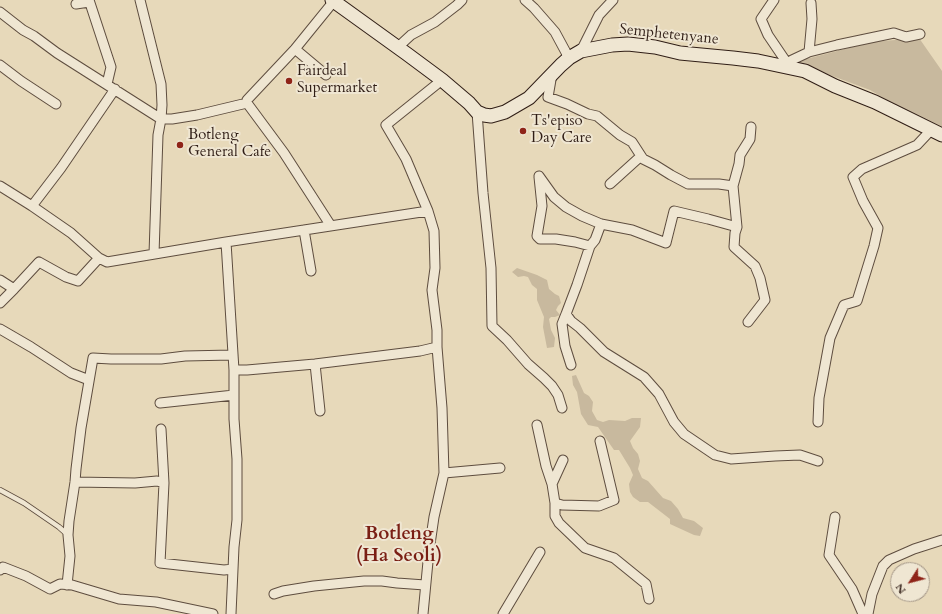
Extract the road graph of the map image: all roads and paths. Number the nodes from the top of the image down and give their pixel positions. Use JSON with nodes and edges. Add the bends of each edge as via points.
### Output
{"nodes":[{"id":1,"x":140,"y":0,"type":"edge"},
{"id":2,"x":462,"y":0,"type":"edge"},
{"id":3,"x":525,"y":0,"type":"edge"},
{"id":4,"x":613,"y":0,"type":"edge"},
{"id":5,"x":774,"y":0,"type":"edge"},
{"id":6,"x":89,"y":1,"type":"edge"},
{"id":7,"x":333,"y":1,"type":"edge"},
{"id":8,"x":811,"y":3,"type":"dead end"},
{"id":9,"x":76,"y":4,"type":"dead end"},
{"id":10,"x":0,"y":12,"type":"edge"},
{"id":11,"x":920,"y":34,"type":"dead end"},
{"id":12,"x":398,"y":47,"type":"junction"},
{"id":13,"x":295,"y":49,"type":"junction"},
{"id":14,"x":581,"y":51,"type":"junction"},
{"id":15,"x":809,"y":52,"type":"junction"},
{"id":16,"x":569,"y":58,"type":"junction"},
{"id":17,"x":0,"y":65,"type":"edge"},
{"id":18,"x":784,"y":65,"type":"junction"},
{"id":19,"x":552,"y":74,"type":"junction"},
{"id":20,"x":326,"y":75,"type":"dead end"},
{"id":21,"x":442,"y":80,"type":"junction"},
{"id":22,"x":107,"y":84,"type":"junction"},
{"id":23,"x":115,"y":89,"type":"junction"},
{"id":24,"x":247,"y":103,"type":"junction"},
{"id":25,"x":56,"y":104,"type":"dead end"},
{"id":26,"x":477,"y":112,"type":"junction"},
{"id":27,"x":161,"y":119,"type":"junction"},
{"id":28,"x":751,"y":127,"type":"dead end"},
{"id":29,"x":937,"y":132,"type":"edge"},
{"id":30,"x":641,"y":156,"type":"junction"},
{"id":31,"x":610,"y":184,"type":"dead end"},
{"id":32,"x":0,"y":186,"type":"edge"},
{"id":33,"x":733,"y":186,"type":"junction"},
{"id":34,"x":32,"y":206,"type":"junction"},
{"id":35,"x":428,"y":211,"type":"junction"},
{"id":36,"x":601,"y":224,"type":"junction"},
{"id":37,"x":331,"y":226,"type":"junction"},
{"id":38,"x":737,"y":227,"type":"junction"},
{"id":39,"x":304,"y":230,"type":"junction"},
{"id":40,"x":226,"y":242,"type":"junction"},
{"id":41,"x":590,"y":246,"type":"junction"},
{"id":42,"x":154,"y":254,"type":"junction"},
{"id":43,"x":99,"y":258,"type":"junction"},
{"id":44,"x":311,"y":270,"type":"dead end"},
{"id":45,"x":0,"y":280,"type":"edge"},
{"id":46,"x":14,"y":289,"type":"junction"},
{"id":47,"x":0,"y":303,"type":"edge"},
{"id":48,"x":566,"y":314,"type":"junction"},
{"id":49,"x":748,"y":322,"type":"dead end"},
{"id":50,"x":0,"y":329,"type":"edge"},
{"id":51,"x":437,"y":347,"type":"junction"},
{"id":52,"x":232,"y":355,"type":"junction"},
{"id":53,"x":315,"y":364,"type":"junction"},
{"id":54,"x":571,"y":365,"type":"dead end"},
{"id":55,"x":234,"y":370,"type":"junction"},
{"id":56,"x":89,"y":380,"type":"junction"},
{"id":57,"x":234,"y":395,"type":"junction"},
{"id":58,"x":160,"y":403,"type":"dead end"},
{"id":59,"x":562,"y":408,"type":"dead end"},
{"id":60,"x":320,"y":411,"type":"dead end"},
{"id":61,"x":818,"y":422,"type":"dead end"},
{"id":62,"x":537,"y":425,"type":"dead end"},
{"id":63,"x":161,"y":429,"type":"dead end"},
{"id":64,"x":600,"y":441,"type":"dead end"},
{"id":65,"x":563,"y":460,"type":"dead end"},
{"id":66,"x":818,"y":460,"type":"dead end"},
{"id":67,"x":500,"y":468,"type":"dead end"},
{"id":68,"x":444,"y":473,"type":"junction"},
{"id":69,"x":75,"y":482,"type":"junction"},
{"id":70,"x":164,"y":483,"type":"junction"},
{"id":71,"x":552,"y":484,"type":"junction"},
{"id":72,"x":0,"y":490,"type":"edge"},
{"id":73,"x":555,"y":503,"type":"junction"},
{"id":74,"x":835,"y":517,"type":"dead end"},
{"id":75,"x":68,"y":535,"type":"junction"},
{"id":76,"x":942,"y":540,"type":"edge"},
{"id":77,"x":540,"y":552,"type":"dead end"},
{"id":78,"x":233,"y":569,"type":"junction"},
{"id":79,"x":0,"y":570,"type":"edge"},
{"id":80,"x":67,"y":585,"type":"junction"},
{"id":81,"x":426,"y":585,"type":"junction"},
{"id":82,"x":274,"y":594,"type":"dead end"},
{"id":83,"x":649,"y":599,"type":"dead end"},
{"id":84,"x":213,"y":614,"type":"edge"},
{"id":85,"x":231,"y":614,"type":"edge"},
{"id":86,"x":423,"y":614,"type":"edge"},
{"id":87,"x":503,"y":614,"type":"edge"},
{"id":88,"x":863,"y":614,"type":"edge"},
{"id":89,"x":868,"y":614,"type":"edge"}],
"edges":[{"from":1,"to":27,"type":"street","via":[[161,84]]},
{"from":2,"to":12,"type":"street"},
{"from":3,"to":16,"type":"street","via":[[555,32]]},
{"from":4,"to":14,"type":"street","via":[[599,15]]},
{"from":5,"to":18,"type":"street","via":[[760,19]]},
{"from":6,"to":9,"type":"street"},
{"from":6,"to":22,"type":"street","via":[[111,68]]},
{"from":7,"to":12,"type":"main road"},
{"from":7,"to":13,"type":"street"},
{"from":8,"to":15,"type":"street"},
{"from":10,"to":22,"type":"street","via":[[56,53]]},
{"from":11,"to":15,"type":"street","via":[[906,37],[894,33]]},
{"from":12,"to":21,"type":"main road"},
{"from":13,"to":20,"type":"street"},
{"from":13,"to":24,"type":"street"},
{"from":14,"to":16,"type":"main road","name":"Semphetenyane"},
{"from":14,"to":18,"type":"main road","name":"Semphetenyane","via":[[628,44]]},
{"from":15,"to":18,"type":"street"},
{"from":16,"to":19,"type":"main road","name":"Semphetenyane"},
{"from":17,"to":25,"type":"street"},
{"from":18,"to":29,"type":"main road","name":"Semphetenyane","via":[[805,71]]},
{"from":19,"to":26,"type":"main road","name":"Semphetenyane","via":[[529,98],[505,112],[491,116]]},
{"from":19,"to":30,"type":"street","via":[[548,97],[597,116],[632,142]]},
{"from":21,"to":26,"type":"main road"},
{"from":21,"to":35,"type":"street","via":[[386,125],[406,159]]},
{"from":22,"to":23,"type":"street"},
{"from":23,"to":27,"type":"street"},
{"from":23,"to":34,"type":"street"},
{"from":24,"to":27,"type":"street","via":[[198,115]]},
{"from":24,"to":37,"type":"street","via":[[284,153]]},
{"from":26,"to":59,"type":"street","via":[[491,268],[492,326],[552,386]]},
{"from":27,"to":42,"type":"street","via":[[158,135]]},
{"from":28,"to":33,"type":"street","via":[[750,140],[740,155]]},
{"from":29,"to":61,"type":"street","via":[[917,145],[862,169],[853,177],[862,201],[878,228],[857,301],[844,305],[830,338],[819,398]]},
{"from":30,"to":31,"type":"street"},
{"from":30,"to":33,"type":"street","via":[[688,184]]},
{"from":32,"to":34,"type":"street"},
{"from":33,"to":38,"type":"street"},
{"from":34,"to":43,"type":"street","via":[[71,233]]},
{"from":35,"to":37,"type":"street"},
{"from":35,"to":51,"type":"street","via":[[434,231],[435,268],[432,290]]},
{"from":36,"to":38,"type":"street","via":[[632,230],[666,243],[674,211]]},
{"from":36,"to":41,"type":"street"},
{"from":36,"to":41,"type":"street","via":[[582,216],[554,197],[539,176],[542,206],[537,236],[540,239],[556,239]]},
{"from":37,"to":39,"type":"street"},
{"from":38,"to":49,"type":"street","via":[[734,247],[755,266],[765,300]]},
{"from":39,"to":40,"type":"street"},
{"from":39,"to":44,"type":"street"},
{"from":40,"to":42,"type":"street"},
{"from":40,"to":52,"type":"street"},
{"from":41,"to":48,"type":"street"},
{"from":42,"to":43,"type":"street","via":[[107,262]]},
{"from":43,"to":46,"type":"street","via":[[78,281],[39,262]]},
{"from":45,"to":46,"type":"street"},
{"from":46,"to":47,"type":"street"},
{"from":48,"to":54,"type":"street","via":[[562,324]]},
{"from":48,"to":66,"type":"street","via":[[604,352],[644,378],[659,394],[674,422],[684,434],[715,455],[731,459],[800,455]]},
{"from":50,"to":56,"type":"street","via":[[71,373]]},
{"from":51,"to":53,"type":"street"},
{"from":51,"to":68,"type":"street"},
{"from":52,"to":55,"type":"street"},
{"from":52,"to":56,"type":"street","via":[[161,359],[93,358]]},
{"from":53,"to":55,"type":"street"},
{"from":53,"to":60,"type":"street"},
{"from":55,"to":57,"type":"street"},
{"from":56,"to":69,"type":"street"},
{"from":57,"to":58,"type":"street"},
{"from":57,"to":78,"type":"street","via":[[237,520]]},
{"from":62,"to":71,"type":"street"},
{"from":63,"to":70,"type":"street"},
{"from":64,"to":73,"type":"street","via":[[614,500],[599,506]]},
{"from":65,"to":71,"type":"street"},
{"from":67,"to":68,"type":"street"},
{"from":68,"to":81,"type":"street","via":[[434,517]]},
{"from":69,"to":70,"type":"street"},
{"from":69,"to":75,"type":"street"},
{"from":70,"to":78,"type":"street","via":[[160,563]]},
{"from":71,"to":73,"type":"street"},
{"from":72,"to":75,"type":"lane","via":[[24,503]]},
{"from":73,"to":83,"type":"street","via":[[555,516],[559,523],[585,548],[614,558],[646,584]]},
{"from":74,"to":88,"type":"street","via":[[829,555],[852,589]]},
{"from":75,"to":80,"type":"street","via":[[70,556]]},
{"from":76,"to":89,"type":"street","via":[[889,560],[883,566],[872,594]]},
{"from":77,"to":87,"type":"street"},
{"from":78,"to":85,"type":"street"},
{"from":79,"to":80,"type":"street","via":[[3,567],[50,589],[60,584]]},
{"from":80,"to":84,"type":"street","via":[[119,599],[156,602]]},
{"from":81,"to":82,"type":"street","via":[[364,581],[314,586]]},
{"from":81,"to":86,"type":"street"}]}
